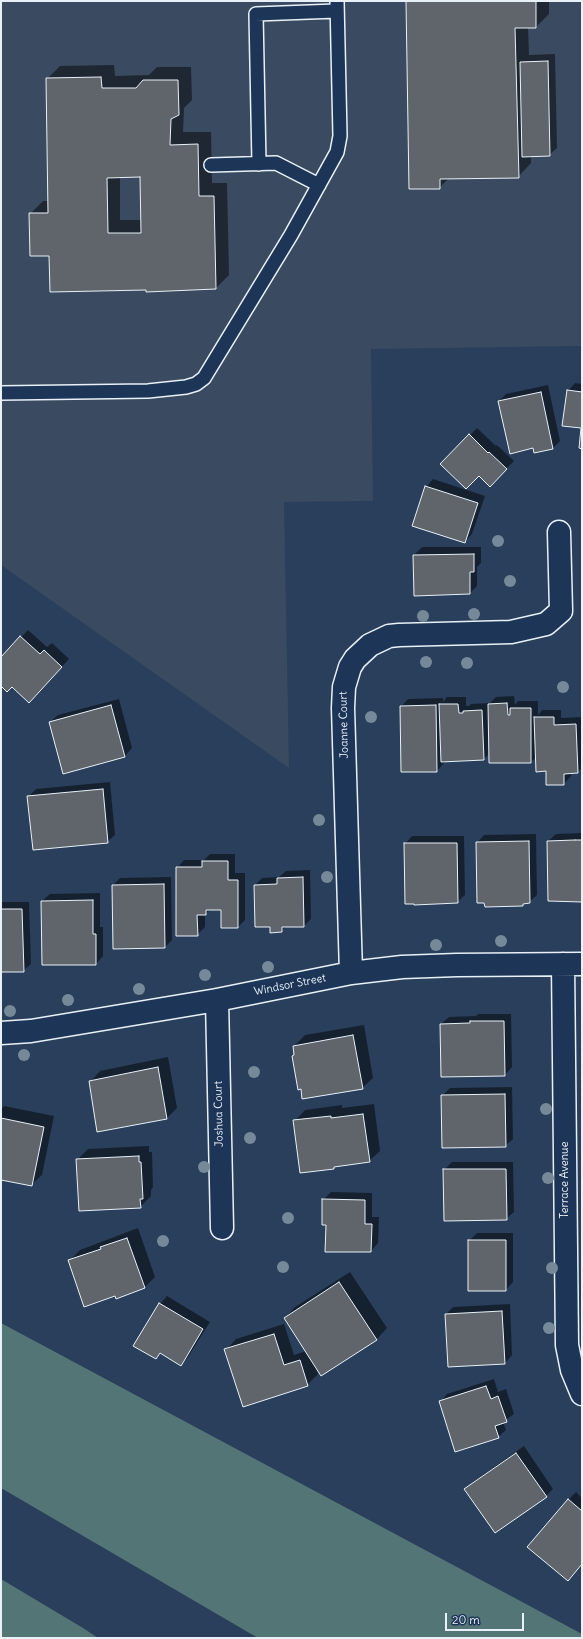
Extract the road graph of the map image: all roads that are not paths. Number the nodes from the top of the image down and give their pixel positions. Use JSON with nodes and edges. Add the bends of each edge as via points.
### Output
{"nodes":[{"id":1,"x":337,"y":6,"type":"edge"},
{"id":2,"x":259,"y":164,"type":"junction"},
{"id":3,"x":211,"y":165,"type":"dead end"},
{"id":4,"x":319,"y":185,"type":"junction"},
{"id":5,"x":1,"y":393,"type":"edge"},
{"id":6,"x":559,"y":532,"type":"dead end"},
{"id":7,"x":573,"y":964,"type":"edge"},
{"id":8,"x":351,"y":972,"type":"junction"},
{"id":9,"x":217,"y":1000,"type":"junction"},
{"id":10,"x":1,"y":1033,"type":"edge"},
{"id":11,"x":222,"y":1228,"type":"dead end"},
{"id":12,"x":582,"y":1394,"type":"edge"}],
"edges":[{"from":1,"to":2,"type":"lane","via":[[256,14]]},
{"from":1,"to":4,"type":"lane","via":[[339,146]]},
{"from":2,"to":3,"type":"lane"},
{"from":2,"to":4,"type":"lane","via":[[276,163]]},
{"from":4,"to":5,"type":"lane","via":[[212,366],[196,384],[148,391]]},
{"from":6,"to":8,"type":"street","name":"Joanne Court","via":[[561,611],[546,624],[494,634],[389,636],[362,651],[350,667],[344,687],[343,708]]},
{"from":7,"to":8,"type":"street","name":"Windsor Street","via":[[402,967]]},
{"from":7,"to":12,"type":"street","name":"Terrace Avenue","via":[[567,1345],[572,1370]]},
{"from":8,"to":9,"type":"street","name":"Windsor Street"},
{"from":9,"to":10,"type":"street","name":"Windsor Street","via":[[31,1031]]},
{"from":9,"to":11,"type":"street","name":"Joshua Court"}]}
